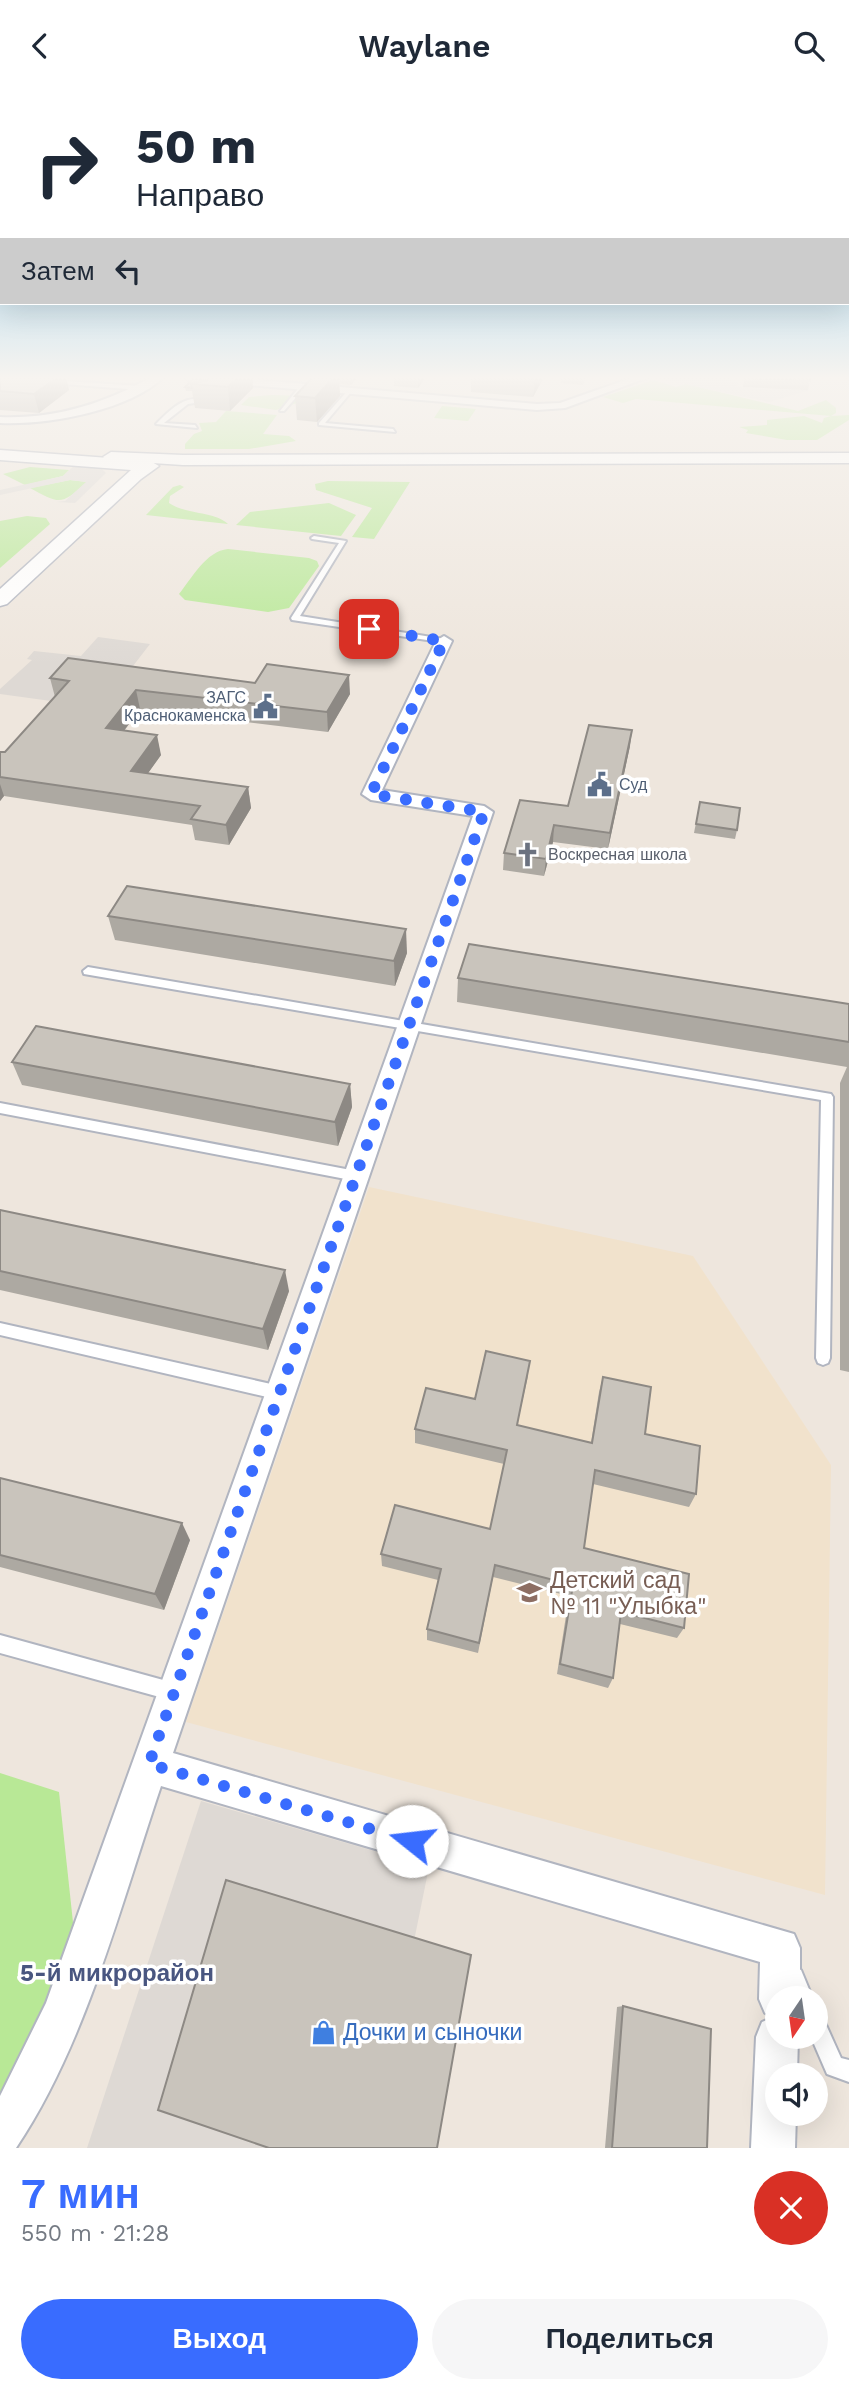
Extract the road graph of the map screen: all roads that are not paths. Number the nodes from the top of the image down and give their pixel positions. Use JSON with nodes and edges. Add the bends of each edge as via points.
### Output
{"nodes":[{"id":1,"x":127,"y":473,"type":"edge"},
{"id":2,"x":129,"y":473,"type":"edge"},
{"id":3,"x":314,"y":538,"type":"dead end"},
{"id":4,"x":0,"y":580,"type":"edge"},
{"id":5,"x":0,"y":600,"type":"edge"},
{"id":6,"x":444,"y":641,"type":"joint"},
{"id":7,"x":88,"y":971,"type":"dead end"},
{"id":8,"x":408,"y":1026,"type":"junction"},
{"id":9,"x":0,"y":1108,"type":"edge"},
{"id":10,"x":356,"y":1176,"type":"junction"},
{"id":11,"x":0,"y":1329,"type":"edge"},
{"id":12,"x":823,"y":1358,"type":"dead end"},
{"id":13,"x":280,"y":1393,"type":"junction"},
{"id":14,"x":0,"y":1644,"type":"edge"},
{"id":15,"x":175,"y":1692,"type":"junction"},
{"id":16,"x":149,"y":1764,"type":"junction"},
{"id":17,"x":780,"y":1948,"type":"junction"},
{"id":18,"x":779,"y":1986,"type":"edge"},
{"id":19,"x":797,"y":1986,"type":"edge"},
{"id":20,"x":777,"y":2049,"type":"edge"},
{"id":21,"x":826,"y":2049,"type":"edge"},
{"id":22,"x":849,"y":2071,"type":"edge"},
{"id":23,"x":0,"y":2134,"type":"edge"},
{"id":24,"x":773,"y":2148,"type":"edge"}],
"edges":[{"from":1,"to":4,"type":"main road"},
{"from":2,"to":5,"type":"main road"},
{"from":3,"to":6,"type":"lane","via":[[343,541],[295,618]]},
{"from":6,"to":8,"type":"street","via":[[371,794],[484,812]]},
{"from":7,"to":8,"type":"lane"},
{"from":8,"to":10,"type":"street"},
{"from":8,"to":12,"type":"lane","via":[[827,1097]]},
{"from":9,"to":10,"type":"lane"},
{"from":10,"to":13,"type":"street"},
{"from":11,"to":13,"type":"lane"},
{"from":13,"to":15,"type":"street"},
{"from":14,"to":15,"type":"lane"},
{"from":15,"to":16,"type":"street"},
{"from":16,"to":17,"type":"street"},
{"from":16,"to":23,"type":"street","via":[[64,2011],[21,2103]]},
{"from":17,"to":18,"type":"street"},
{"from":17,"to":19,"type":"lane"},
{"from":20,"to":24,"type":"street"},
{"from":21,"to":22,"type":"lane","via":[[834,2067]]}]}
